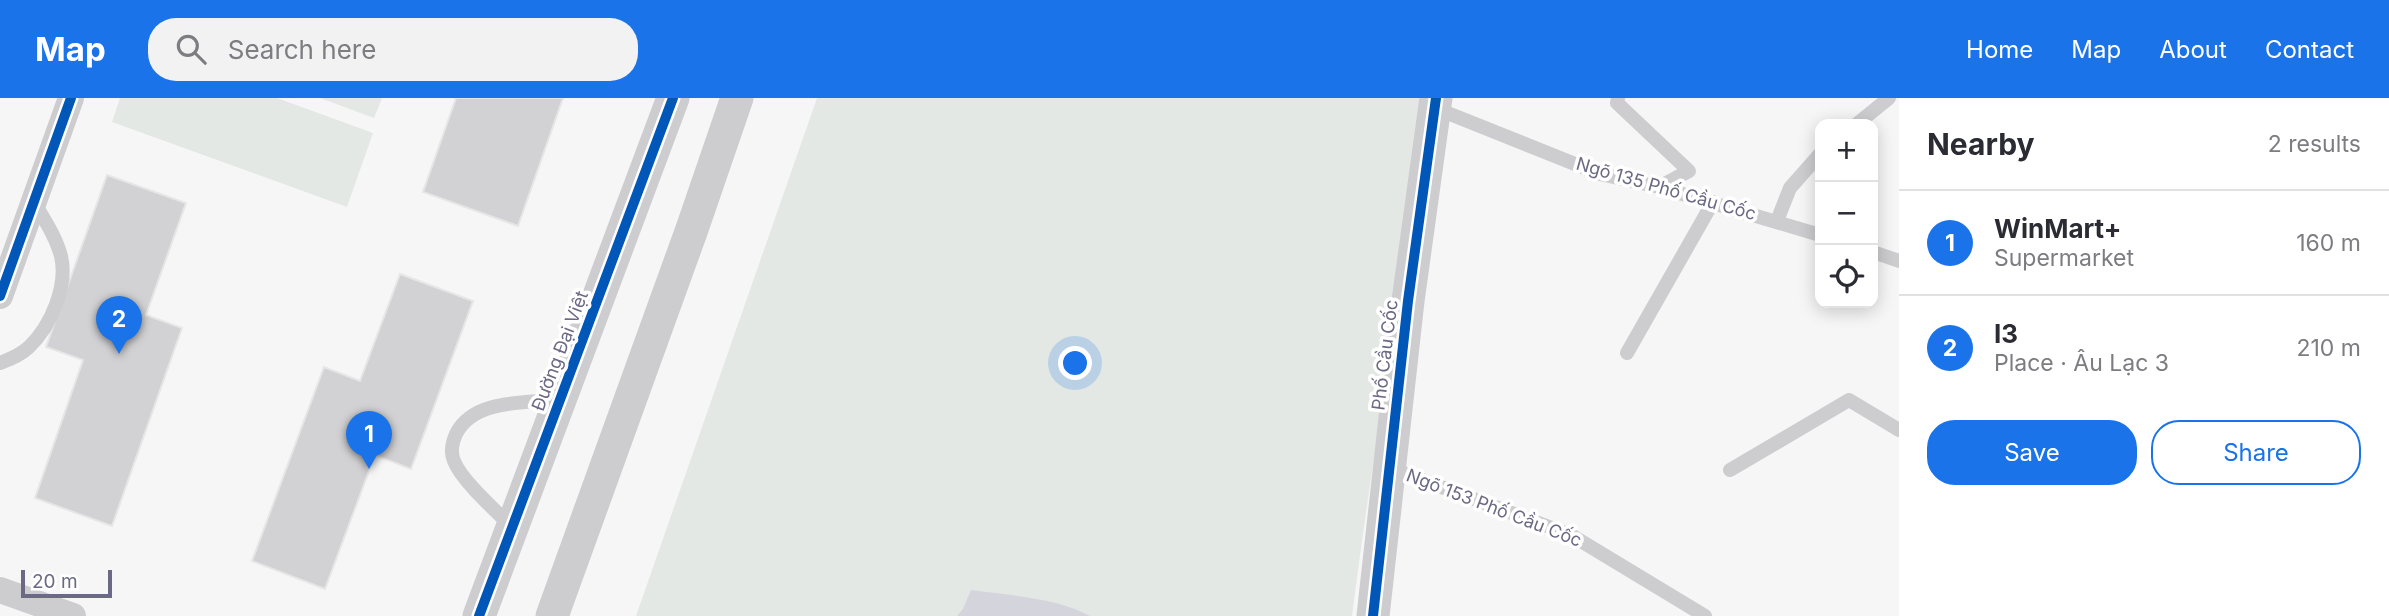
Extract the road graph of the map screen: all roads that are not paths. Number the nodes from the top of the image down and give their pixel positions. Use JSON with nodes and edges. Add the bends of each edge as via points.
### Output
{"nodes":[{"id":1,"x":71,"y":98,"type":"edge"},
{"id":2,"x":737,"y":98,"type":"edge"},
{"id":3,"x":1618,"y":98,"type":"edge"},
{"id":4,"x":1889,"y":98,"type":"edge"},
{"id":5,"x":1435,"y":103,"type":"edge"},
{"id":6,"x":667,"y":105,"type":"edge"},
{"id":7,"x":1863,"y":119,"type":"edge"},
{"id":8,"x":1815,"y":160,"type":"edge"},
{"id":9,"x":1659,"y":187,"type":"junction"},
{"id":10,"x":34,"y":202,"type":"junction"},
{"id":11,"x":1713,"y":202,"type":"junction"},
{"id":12,"x":1777,"y":221,"type":"junction"},
{"id":13,"x":1815,"y":233,"type":"edge"},
{"id":14,"x":1878,"y":254,"type":"edge"},
{"id":15,"x":1899,"y":261,"type":"edge"},
{"id":16,"x":0,"y":296,"type":"edge"},
{"id":17,"x":1627,"y":353,"type":"dead end"},
{"id":18,"x":0,"y":363,"type":"edge"},
{"id":19,"x":560,"y":400,"type":"junction"},
{"id":20,"x":1899,"y":430,"type":"edge"},
{"id":21,"x":1390,"y":468,"type":"junction"},
{"id":22,"x":1730,"y":470,"type":"dead end"},
{"id":23,"x":512,"y":528,"type":"junction"},
{"id":24,"x":0,"y":590,"type":"edge"},
{"id":25,"x":73,"y":616,"type":"edge"},
{"id":26,"x":479,"y":616,"type":"edge"},
{"id":27,"x":552,"y":616,"type":"edge"},
{"id":28,"x":1373,"y":616,"type":"edge"},
{"id":29,"x":1704,"y":616,"type":"edge"}],
"edges":[{"from":1,"to":10,"type":"street"},
{"from":2,"to":27,"type":"street"},
{"from":3,"to":9,"type":"lane","via":[[1617,103],[1689,171]]},
{"from":4,"to":7,"type":"lane"},
{"from":5,"to":9,"type":"lane","name":"Ngõ 135 Phố Cầu Cốc","via":[[1600,174]]},
{"from":5,"to":21,"type":"street","name":"Phố Cầu Cốc"},
{"from":6,"to":19,"type":"street","name":"Đường Đại Việt"},
{"from":8,"to":12,"type":"lane","via":[[1790,188]]},
{"from":9,"to":11,"type":"lane","name":"Ngõ 135 Phố Cầu Cốc"},
{"from":10,"to":16,"type":"street"},
{"from":10,"to":18,"type":"lane","via":[[54,237],[64,273],[40,335],[28,348]]},
{"from":11,"to":12,"type":"lane","name":"Ngõ 135 Phố Cầu Cốc"},
{"from":11,"to":17,"type":"lane"},
{"from":12,"to":13,"type":"lane","name":"Ngõ 135 Phố Cầu Cốc"},
{"from":14,"to":15,"type":"lane"},
{"from":19,"to":23,"type":"street","name":"Đường Đại Việt"},
{"from":19,"to":23,"type":"lane","via":[[482,410],[464,422],[453,440],[451,451],[462,473]]},
{"from":20,"to":22,"type":"lane","via":[[1849,400]]},
{"from":21,"to":28,"type":"street","name":"Phố Cầu Cốc"},
{"from":21,"to":29,"type":"lane","name":"Ngõ 153 Phố Cầu Cốc","via":[[1571,535]]},
{"from":23,"to":26,"type":"street","name":"Đường Đại Việt"},
{"from":24,"to":25,"type":"street"}]}
